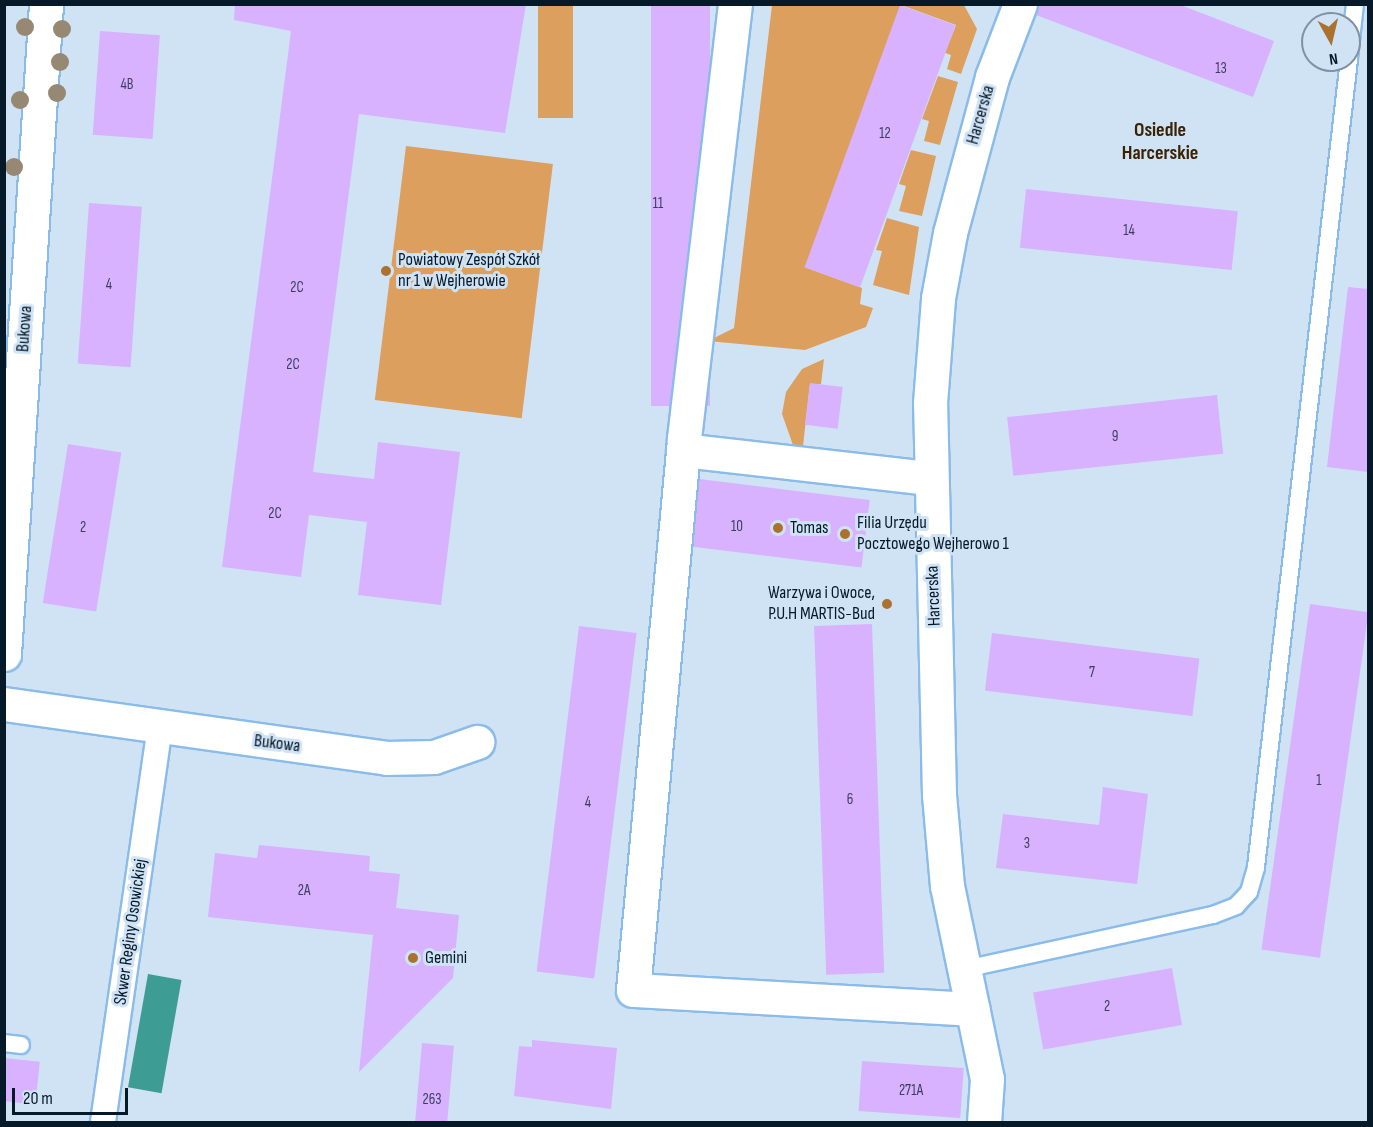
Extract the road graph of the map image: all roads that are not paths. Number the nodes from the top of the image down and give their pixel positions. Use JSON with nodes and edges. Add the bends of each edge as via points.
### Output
{"nodes":[{"id":1,"x":46,"y":4,"type":"edge"},
{"id":2,"x":735,"y":4,"type":"edge"},
{"id":3,"x":1020,"y":4,"type":"edge"},
{"id":4,"x":1348,"y":72,"type":"edge"},
{"id":5,"x":683,"y":450,"type":"junction"},
{"id":6,"x":930,"y":478,"type":"junction"},
{"id":7,"x":4,"y":654,"type":"edge"},
{"id":8,"x":4,"y":704,"type":"edge"},
{"id":9,"x":159,"y":741,"type":"dead end"},
{"id":10,"x":477,"y":742,"type":"dead end"},
{"id":11,"x":965,"y":969,"type":"junction"},
{"id":12,"x":972,"y":1009,"type":"junction"},
{"id":13,"x":104,"y":1122,"type":"edge"},
{"id":14,"x":984,"y":1122,"type":"edge"}],
"edges":[{"from":1,"to":7,"type":"street","name":"Bukowa"},
{"from":2,"to":5,"type":"street"},
{"from":3,"to":6,"type":"street","name":"Harcerska","via":[[992,77],[950,233],[933,357]]},
{"from":4,"to":11,"type":"lane","via":[[1256,867],[1249,892],[1236,906],[1213,915]]},
{"from":5,"to":6,"type":"street"},
{"from":5,"to":12,"type":"street","via":[[633,990]]},
{"from":6,"to":11,"type":"street","name":"Harcerska","via":[[939,795],[947,886]]},
{"from":8,"to":10,"type":"street","name":"Bukowa","via":[[386,758],[434,757]]},
{"from":9,"to":13,"type":"street","name":"Skwer Reginy Osowickiej"},
{"from":11,"to":12,"type":"street","name":"Harcerska"},
{"from":12,"to":14,"type":"street","name":"Harcerska","via":[[987,1079]]}]}
